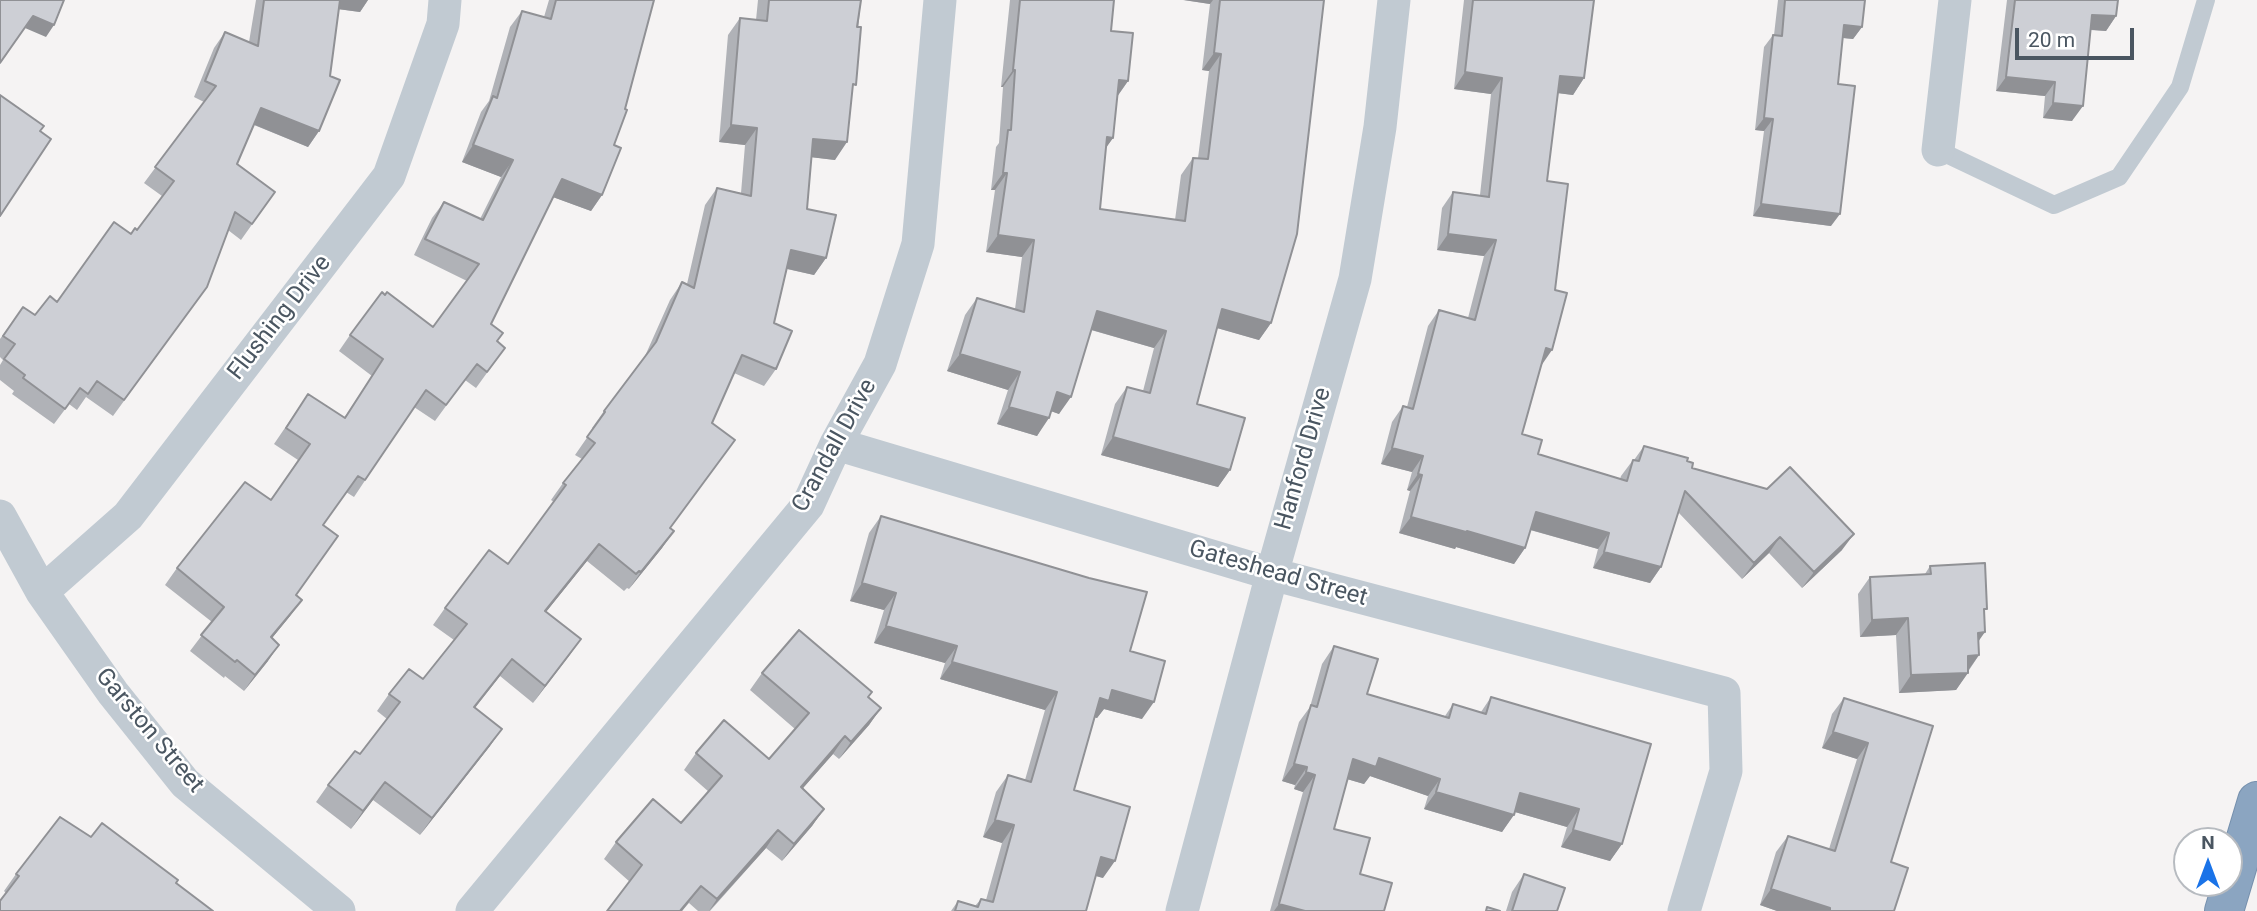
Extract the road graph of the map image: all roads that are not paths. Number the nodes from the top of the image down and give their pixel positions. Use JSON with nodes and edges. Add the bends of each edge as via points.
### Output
{"nodes":[{"id":1,"x":445,"y":0,"type":"edge"},
{"id":2,"x":940,"y":0,"type":"edge"},
{"id":3,"x":1394,"y":0,"type":"edge"},
{"id":4,"x":1955,"y":0,"type":"edge"},
{"id":5,"x":2206,"y":0,"type":"edge"},
{"id":6,"x":1938,"y":150,"type":"joint"},
{"id":7,"x":836,"y":444,"type":"junction"},
{"id":8,"x":0,"y":516,"type":"edge"},
{"id":9,"x":1272,"y":574,"type":"junction"},
{"id":10,"x":42,"y":592,"type":"junction"},
{"id":11,"x":2257,"y":801,"type":"edge"},
{"id":12,"x":339,"y":911,"type":"edge"},
{"id":13,"x":472,"y":911,"type":"edge"},
{"id":14,"x":1182,"y":911,"type":"edge"},
{"id":15,"x":1684,"y":911,"type":"edge"},
{"id":16,"x":2224,"y":911,"type":"edge"}],
"edges":[{"from":1,"to":10,"type":"street","name":"Flushing Drive","via":[[443,24],[388,176],[128,516]]},
{"from":2,"to":7,"type":"street","name":"Crandall Drive","via":[[918,244],[880,364]]},
{"from":3,"to":9,"type":"street","name":"Hanford Drive","via":[[1356,279]]},
{"from":4,"to":6,"type":"street"},
{"from":5,"to":6,"type":"lane","via":[[2180,87],[2119,177],[2054,205]]},
{"from":7,"to":9,"type":"street","name":"Gateshead Street"},
{"from":7,"to":13,"type":"street","name":"Crandall Drive","via":[[808,505]]},
{"from":8,"to":10,"type":"street","name":"Garston Street"},
{"from":9,"to":14,"type":"street","name":"Hanford Drive"},
{"from":9,"to":15,"type":"street","name":"Gateshead Street","via":[[1724,692],[1726,771]]},
{"from":10,"to":12,"type":"street","name":"Garston Street","via":[[185,783]]},
{"from":11,"to":16,"type":"highway"}]}
